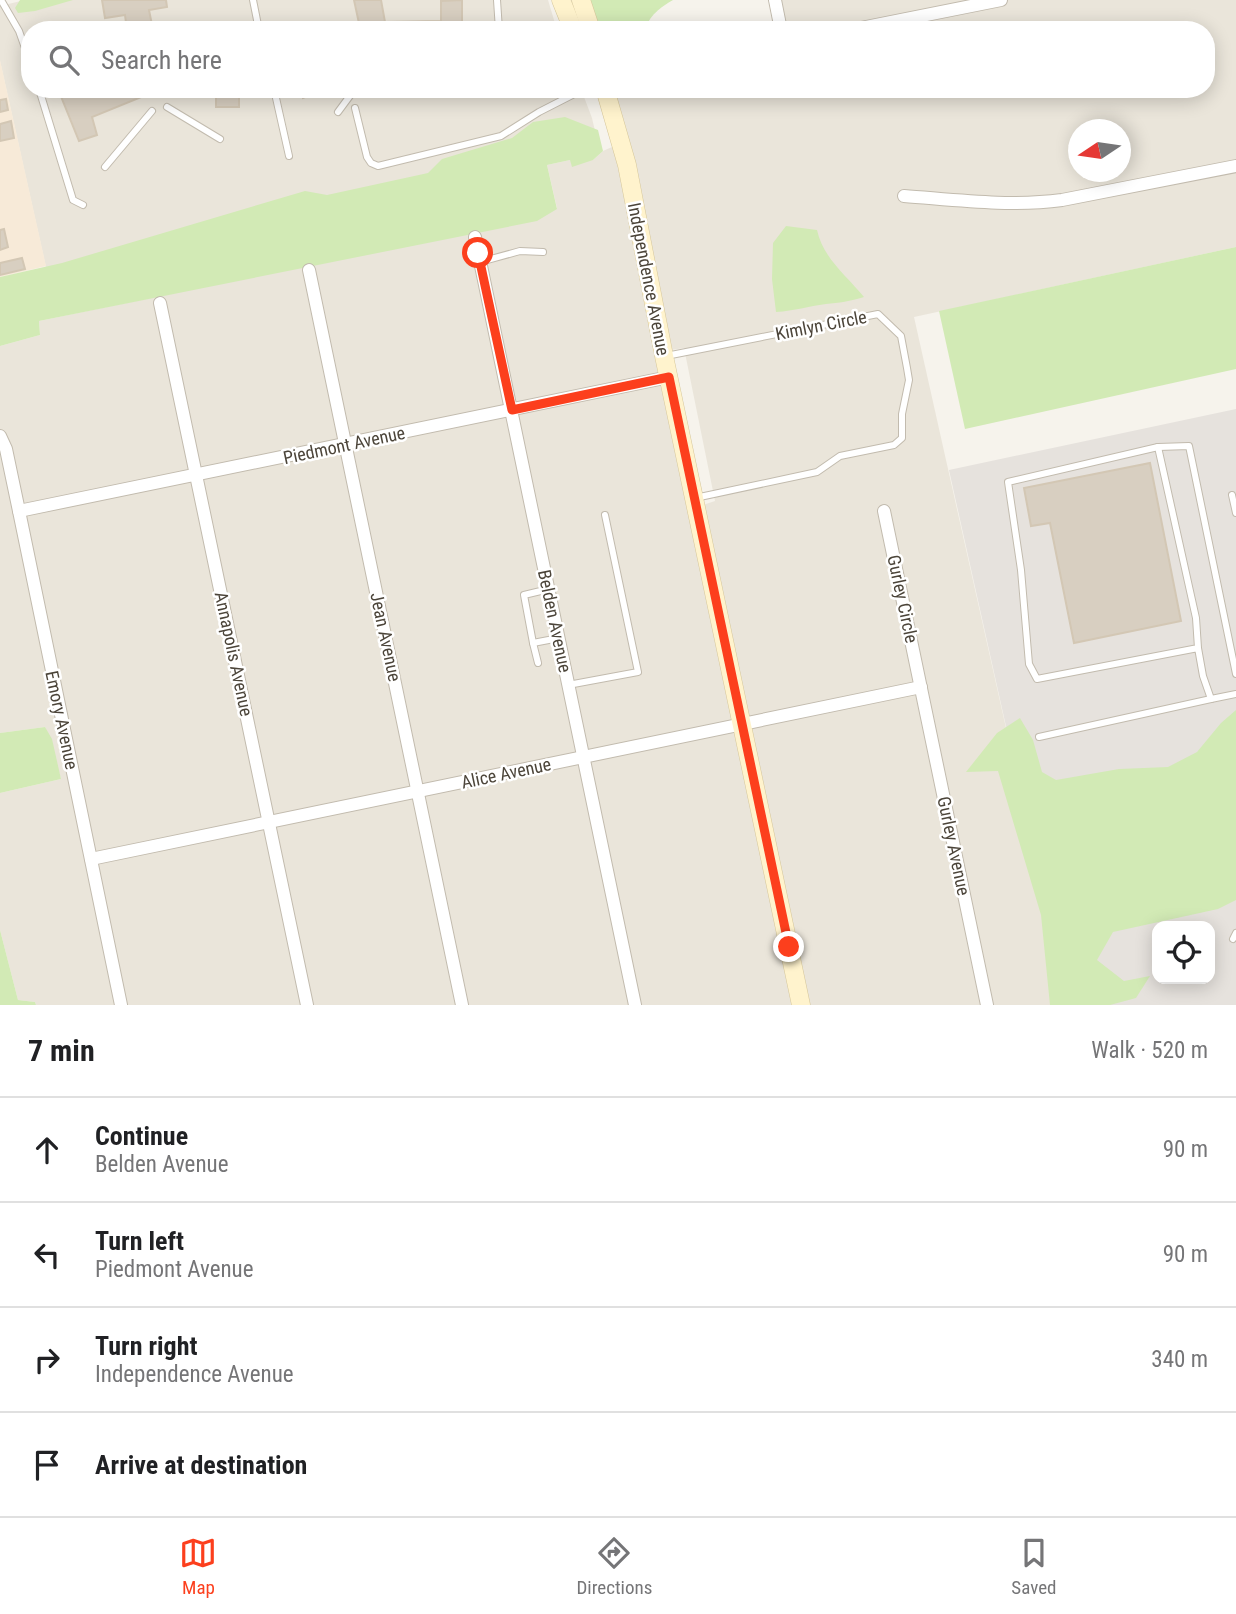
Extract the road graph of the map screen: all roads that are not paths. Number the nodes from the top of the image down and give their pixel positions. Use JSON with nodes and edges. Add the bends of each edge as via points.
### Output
{"nodes":[{"id":1,"x":1,"y":0,"type":"edge"},
{"id":2,"x":253,"y":0,"type":"edge"},
{"id":3,"x":497,"y":0,"type":"edge"},
{"id":4,"x":561,"y":0,"type":"edge"},
{"id":5,"x":581,"y":0,"type":"edge"},
{"id":6,"x":775,"y":0,"type":"edge"},
{"id":7,"x":1001,"y":0,"type":"edge"},
{"id":8,"x":257,"y":21,"type":"edge"},
{"id":9,"x":498,"y":21,"type":"edge"},
{"id":10,"x":569,"y":21,"type":"edge"},
{"id":11,"x":588,"y":21,"type":"edge"},
{"id":12,"x":779,"y":21,"type":"edge"},
{"id":13,"x":896,"y":21,"type":"edge"},
{"id":14,"x":21,"y":37,"type":"edge"},
{"id":15,"x":42,"y":98,"type":"edge"},
{"id":16,"x":276,"y":98,"type":"edge"},
{"id":17,"x":348,"y":98,"type":"edge"},
{"id":18,"x":566,"y":98,"type":"edge"},
{"id":19,"x":608,"y":98,"type":"edge"},
{"id":20,"x":167,"y":107,"type":"dead end"},
{"id":21,"x":355,"y":108,"type":"dead end"},
{"id":22,"x":152,"y":110,"type":"dead end"},
{"id":23,"x":338,"y":111,"type":"dead end"},
{"id":24,"x":220,"y":139,"type":"dead end"},
{"id":25,"x":289,"y":156,"type":"dead end"},
{"id":26,"x":1236,"y":166,"type":"edge"},
{"id":27,"x":105,"y":167,"type":"dead end"},
{"id":28,"x":904,"y":195,"type":"dead end"},
{"id":29,"x":83,"y":205,"type":"dead end"},
{"id":30,"x":475,"y":237,"type":"dead end"},
{"id":31,"x":543,"y":252,"type":"dead end"},
{"id":32,"x":480,"y":262,"type":"junction"},
{"id":33,"x":309,"y":270,"type":"dead end"},
{"id":34,"x":160,"y":303,"type":"dead end"},
{"id":35,"x":664,"y":356,"type":"junction"},
{"id":36,"x":669,"y":377,"type":"junction"},
{"id":37,"x":512,"y":410,"type":"junction"},
{"id":38,"x":0,"y":436,"type":"edge"},
{"id":39,"x":345,"y":445,"type":"junction"},
{"id":40,"x":1157,"y":447,"type":"junction"},
{"id":41,"x":197,"y":474,"type":"junction"},
{"id":42,"x":1232,"y":495,"type":"dead end"},
{"id":43,"x":695,"y":498,"type":"junction"},
{"id":44,"x":884,"y":510,"type":"dead end"},
{"id":45,"x":19,"y":511,"type":"junction"},
{"id":46,"x":1236,"y":513,"type":"edge"},
{"id":47,"x":605,"y":515,"type":"dead end"},
{"id":48,"x":548,"y":589,"type":"junction"},
{"id":49,"x":559,"y":638,"type":"junction"},
{"id":50,"x":533,"y":643,"type":"junction"},
{"id":51,"x":1198,"y":648,"type":"junction"},
{"id":52,"x":538,"y":663,"type":"dead end"},
{"id":53,"x":1236,"y":674,"type":"edge"},
{"id":54,"x":568,"y":685,"type":"junction"},
{"id":55,"x":921,"y":687,"type":"junction"},
{"id":56,"x":1236,"y":694,"type":"edge"},
{"id":57,"x":1211,"y":699,"type":"junction"},
{"id":58,"x":742,"y":726,"type":"junction"},
{"id":59,"x":1039,"y":737,"type":"dead end"},
{"id":60,"x":583,"y":758,"type":"junction"},
{"id":61,"x":418,"y":792,"type":"junction"},
{"id":62,"x":268,"y":822,"type":"junction"},
{"id":63,"x":91,"y":859,"type":"junction"},
{"id":64,"x":121,"y":1005,"type":"edge"},
{"id":65,"x":307,"y":1005,"type":"edge"},
{"id":66,"x":462,"y":1005,"type":"edge"},
{"id":67,"x":635,"y":1005,"type":"edge"},
{"id":68,"x":801,"y":1005,"type":"edge"},
{"id":69,"x":987,"y":1005,"type":"edge"}],
"edges":[{"from":1,"to":14,"type":"lane"},
{"from":2,"to":8,"type":"lane"},
{"from":3,"to":9,"type":"lane"},
{"from":4,"to":10,"type":"street"},
{"from":5,"to":11,"type":"street"},
{"from":6,"to":12,"type":"street"},
{"from":7,"to":13,"type":"street"},
{"from":15,"to":29,"type":"lane","via":[[73,200]]},
{"from":16,"to":25,"type":"lane"},
{"from":17,"to":23,"type":"lane"},
{"from":18,"to":21,"type":"lane","via":[[501,136],[378,166],[367,157]]},
{"from":19,"to":35,"type":"street","name":"Independence Avenue","via":[[627,165]]},
{"from":20,"to":24,"type":"lane"},
{"from":22,"to":27,"type":"lane"},
{"from":26,"to":28,"type":"street","via":[[1036,204]]},
{"from":30,"to":32,"type":"street","name":"Belden Avenue"},
{"from":31,"to":32,"type":"lane","via":[[520,251]]},
{"from":32,"to":37,"type":"street","name":"Belden Avenue"},
{"from":33,"to":39,"type":"street","name":"Jean Avenue"},
{"from":34,"to":41,"type":"street","name":"Annapolis Avenue"},
{"from":35,"to":36,"type":"street","name":"Independence Avenue"},
{"from":35,"to":43,"type":"lane","name":"Kimlyn Circle","via":[[873,314],[883,317],[901,337],[909,380],[902,438],[894,446],[840,456],[817,471]]},
{"from":36,"to":37,"type":"street","name":"Piedmont Avenue"},
{"from":36,"to":43,"type":"street","name":"Independence Avenue"},
{"from":37,"to":39,"type":"street","name":"Piedmont Avenue"},
{"from":37,"to":48,"type":"street","name":"Belden Avenue"},
{"from":38,"to":45,"type":"street","name":"Emory Avenue"},
{"from":39,"to":41,"type":"street","name":"Piedmont Avenue"},
{"from":39,"to":61,"type":"street","name":"Jean Avenue"},
{"from":40,"to":51,"type":"lane","via":[[1196,618]]},
{"from":40,"to":51,"type":"lane","via":[[1008,482],[1030,671],[1037,679]]},
{"from":40,"to":53,"type":"lane","via":[[1189,446]]},
{"from":41,"to":45,"type":"street","name":"Piedmont Avenue"},
{"from":41,"to":62,"type":"street","name":"Annapolis Avenue"},
{"from":42,"to":46,"type":"lane"},
{"from":43,"to":58,"type":"street","name":"Independence Avenue"},
{"from":44,"to":55,"type":"street","name":"Gurley Circle"},
{"from":45,"to":63,"type":"street","name":"Emory Avenue"},
{"from":47,"to":54,"type":"lane","via":[[638,672]]},
{"from":48,"to":49,"type":"street","name":"Belden Avenue"},
{"from":48,"to":50,"type":"lane","via":[[524,595]]},
{"from":49,"to":50,"type":"lane"},
{"from":49,"to":54,"type":"street","name":"Belden Avenue"},
{"from":50,"to":52,"type":"lane"},
{"from":51,"to":57,"type":"lane"},
{"from":54,"to":60,"type":"street","name":"Belden Avenue"},
{"from":55,"to":58,"type":"street","name":"Alice Avenue"},
{"from":55,"to":69,"type":"street","name":"Gurley Avenue"},
{"from":56,"to":57,"type":"lane"},
{"from":57,"to":59,"type":"lane"},
{"from":58,"to":60,"type":"street","name":"Alice Avenue"},
{"from":58,"to":68,"type":"street","name":"Independence Avenue"},
{"from":60,"to":61,"type":"street","name":"Alice Avenue"},
{"from":60,"to":67,"type":"street","name":"Belden Avenue"},
{"from":61,"to":62,"type":"street","name":"Alice Avenue"},
{"from":61,"to":66,"type":"street","name":"Jean Avenue"},
{"from":62,"to":63,"type":"street","name":"Alice Avenue"},
{"from":62,"to":65,"type":"street","name":"Annapolis Avenue"},
{"from":63,"to":64,"type":"street","name":"Emory Avenue"}]}
